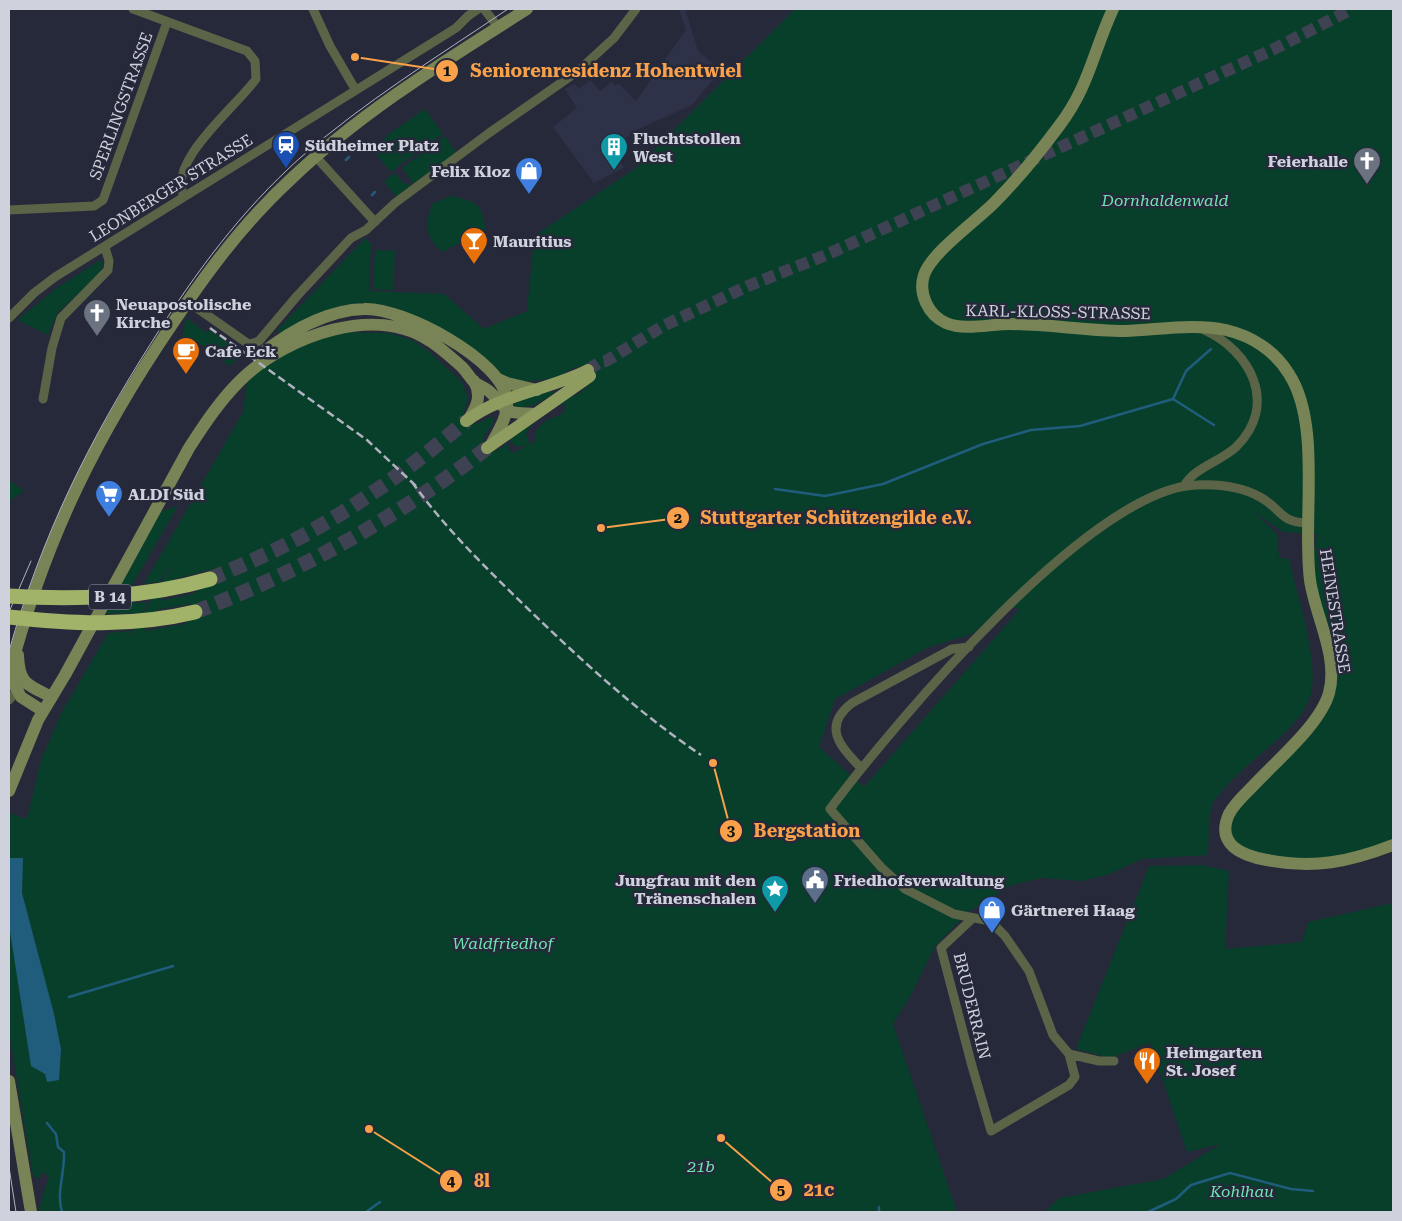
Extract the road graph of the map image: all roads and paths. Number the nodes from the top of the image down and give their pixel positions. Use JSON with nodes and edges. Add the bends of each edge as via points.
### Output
{"nodes":[{"id":1,"x":134,"y":9,"type":"edge"},
{"id":2,"x":313,"y":9,"type":"edge"},
{"id":3,"x":478,"y":9,"type":"edge"},
{"id":4,"x":484,"y":9,"type":"edge"},
{"id":5,"x":527,"y":9,"type":"edge"},
{"id":6,"x":636,"y":9,"type":"edge"},
{"id":7,"x":1113,"y":9,"type":"edge"},
{"id":8,"x":167,"y":22,"type":"junction"},
{"id":9,"x":498,"y":27,"type":"junction"},
{"id":10,"x":355,"y":89,"type":"junction"},
{"id":11,"x":316,"y":157,"type":"junction"},
{"id":12,"x":184,"y":196,"type":"junction"},
{"id":13,"x":9,"y":210,"type":"edge"},
{"id":14,"x":375,"y":222,"type":"junction"},
{"id":15,"x":105,"y":247,"type":"junction"},
{"id":16,"x":187,"y":301,"type":"junction"},
{"id":17,"x":12,"y":307,"type":"edge"},
{"id":18,"x":9,"y":318,"type":"edge"},
{"id":19,"x":1199,"y":327,"type":"junction"},
{"id":20,"x":498,"y":379,"type":"junction"},
{"id":21,"x":474,"y":382,"type":"junction"},
{"id":22,"x":537,"y":390,"type":"junction"},
{"id":23,"x":43,"y":399,"type":"dead end"},
{"id":24,"x":504,"y":404,"type":"junction"},
{"id":25,"x":535,"y":414,"type":"junction"},
{"id":26,"x":205,"y":423,"type":"junction"},
{"id":27,"x":1184,"y":486,"type":"junction"},
{"id":28,"x":1307,"y":523,"type":"junction"},
{"id":29,"x":210,"y":579,"type":"tunnel mouth"},
{"id":30,"x":9,"y":596,"type":"edge"},
{"id":31,"x":195,"y":612,"type":"tunnel mouth"},
{"id":32,"x":9,"y":617,"type":"edge"},
{"id":33,"x":969,"y":647,"type":"junction"},
{"id":34,"x":16,"y":691,"type":"edge"},
{"id":35,"x":52,"y":697,"type":"junction"},
{"id":36,"x":43,"y":711,"type":"junction"},
{"id":37,"x":861,"y":768,"type":"junction"},
{"id":38,"x":9,"y":791,"type":"edge"},
{"id":39,"x":1393,"y":845,"type":"edge"},
{"id":40,"x":974,"y":918,"type":"junction"},
{"id":41,"x":1069,"y":1054,"type":"junction"},
{"id":42,"x":1114,"y":1061,"type":"dead end"},
{"id":43,"x":9,"y":1081,"type":"edge"},
{"id":44,"x":9,"y":1110,"type":"edge"},
{"id":45,"x":26,"y":1212,"type":"edge"},
{"id":46,"x":31,"y":1212,"type":"edge"}],
"edges":[{"from":1,"to":8,"type":"street"},
{"from":2,"to":10,"type":"street"},
{"from":3,"to":10,"type":"street","name":"LEONBERGER STRASSE","via":[[456,28]]},
{"from":4,"to":9,"type":"street"},
{"from":5,"to":9,"type":"main road"},
{"from":6,"to":14,"type":"street","via":[[614,38],[578,71],[478,141],[395,203]]},
{"from":7,"to":19,"type":"main road","name":"KARL-KLOSS-STRASSE","via":[[1087,81],[1072,110],[1026,170],[932,261],[924,276],[924,296],[937,318],[958,326],[1015,324],[1126,331]]},
{"from":8,"to":12,"type":"street","via":[[247,51],[256,61],[256,80],[188,161],[181,177],[180,188]]},
{"from":8,"to":13,"type":"street","name":"SPERLINGSTRASSE","via":[[103,200],[94,206]]},
{"from":9,"to":11,"type":"main road","via":[[384,103]]},
{"from":10,"to":12,"type":"street","name":"LEONBERGER STRASSE"},
{"from":11,"to":14,"type":"street"},
{"from":11,"to":16,"type":"main road","via":[[228,245]]},
{"from":12,"to":15,"type":"street","name":"LEONBERGER STRASSE"},
{"from":14,"to":16,"type":"street","via":[[351,238],[259,341],[250,344]]},
{"from":15,"to":17,"type":"street","name":"LEONBERGER STRASSE"},
{"from":15,"to":23,"type":"street","via":[[108,270],[61,318]]},
{"from":16,"to":34,"type":"main road","via":[[95,450],[44,561],[9,675]]},
{"from":17,"to":18,"type":"street","name":"LEONBERGER STRASSE"},
{"from":19,"to":27,"type":"street","via":[[1223,338],[1244,360],[1255,382],[1255,412],[1250,428],[1240,442],[1228,454],[1198,471]]},
{"from":19,"to":28,"type":"main road","name":"HEINESTRASSE","via":[[1228,330],[1253,340],[1275,356],[1292,378],[1305,421]]},
{"from":20,"to":22,"type":"main road"},
{"from":20,"to":24,"type":"main road"},
{"from":20,"to":26,"type":"main road","via":[[458,345],[421,324],[379,309],[346,311],[303,327],[266,350],[234,378],[210,409]]},
{"from":21,"to":24,"type":"main road"},
{"from":21,"to":24,"type":"main road","via":[[478,397],[467,420]]},
{"from":21,"to":26,"type":"main road","via":[[438,347],[415,333],[376,325],[347,326],[309,337],[267,359],[242,379]]},
{"from":22,"to":24,"type":"main road"},
{"from":22,"to":25,"type":"main road","via":[[590,373]]},
{"from":24,"to":25,"type":"main road"},
{"from":24,"to":25,"type":"main road","via":[[490,446]]},
{"from":26,"to":35,"type":"main road","via":[[158,502]]},
{"from":27,"to":28,"type":"street","via":[[1227,486],[1245,490],[1266,501],[1289,521]]},
{"from":27,"to":33,"type":"street","via":[[1157,494],[1076,544]]},
{"from":28,"to":39,"type":"main road","name":"HEINESTRASSE","via":[[1310,582],[1330,664],[1329,693],[1308,728],[1235,805],[1226,822],[1226,833],[1231,845],[1242,854],[1291,864],[1332,864]]},
{"from":29,"to":30,"type":"highway","number":"B 14","bridge":true,"via":[[182,587],[114,597]]},
{"from":31,"to":32,"type":"highway","number":"B 14","bridge":true,"via":[[166,619],[121,623]]},
{"from":33,"to":37,"type":"street"},
{"from":33,"to":37,"type":"street","via":[[952,649],[852,704],[840,714],[836,731],[840,745]]},
{"from":34,"to":35,"type":"main road"},
{"from":34,"to":36,"type":"main road"},
{"from":35,"to":36,"type":"main road"},
{"from":36,"to":38,"type":"main road"},
{"from":37,"to":40,"type":"street","via":[[830,808],[905,890],[933,905]]},
{"from":40,"to":41,"type":"street","name":"BRUDERRAIN","via":[[990,920],[1019,954],[1054,1035]]},
{"from":40,"to":41,"type":"street","name":"BRUDERRAIN","via":[[941,948],[991,1131],[1069,1086],[1075,1077]]},
{"from":41,"to":42,"type":"street","via":[[1099,1062]]},
{"from":43,"to":46,"type":"main road"},
{"from":44,"to":45,"type":"main road"}]}
